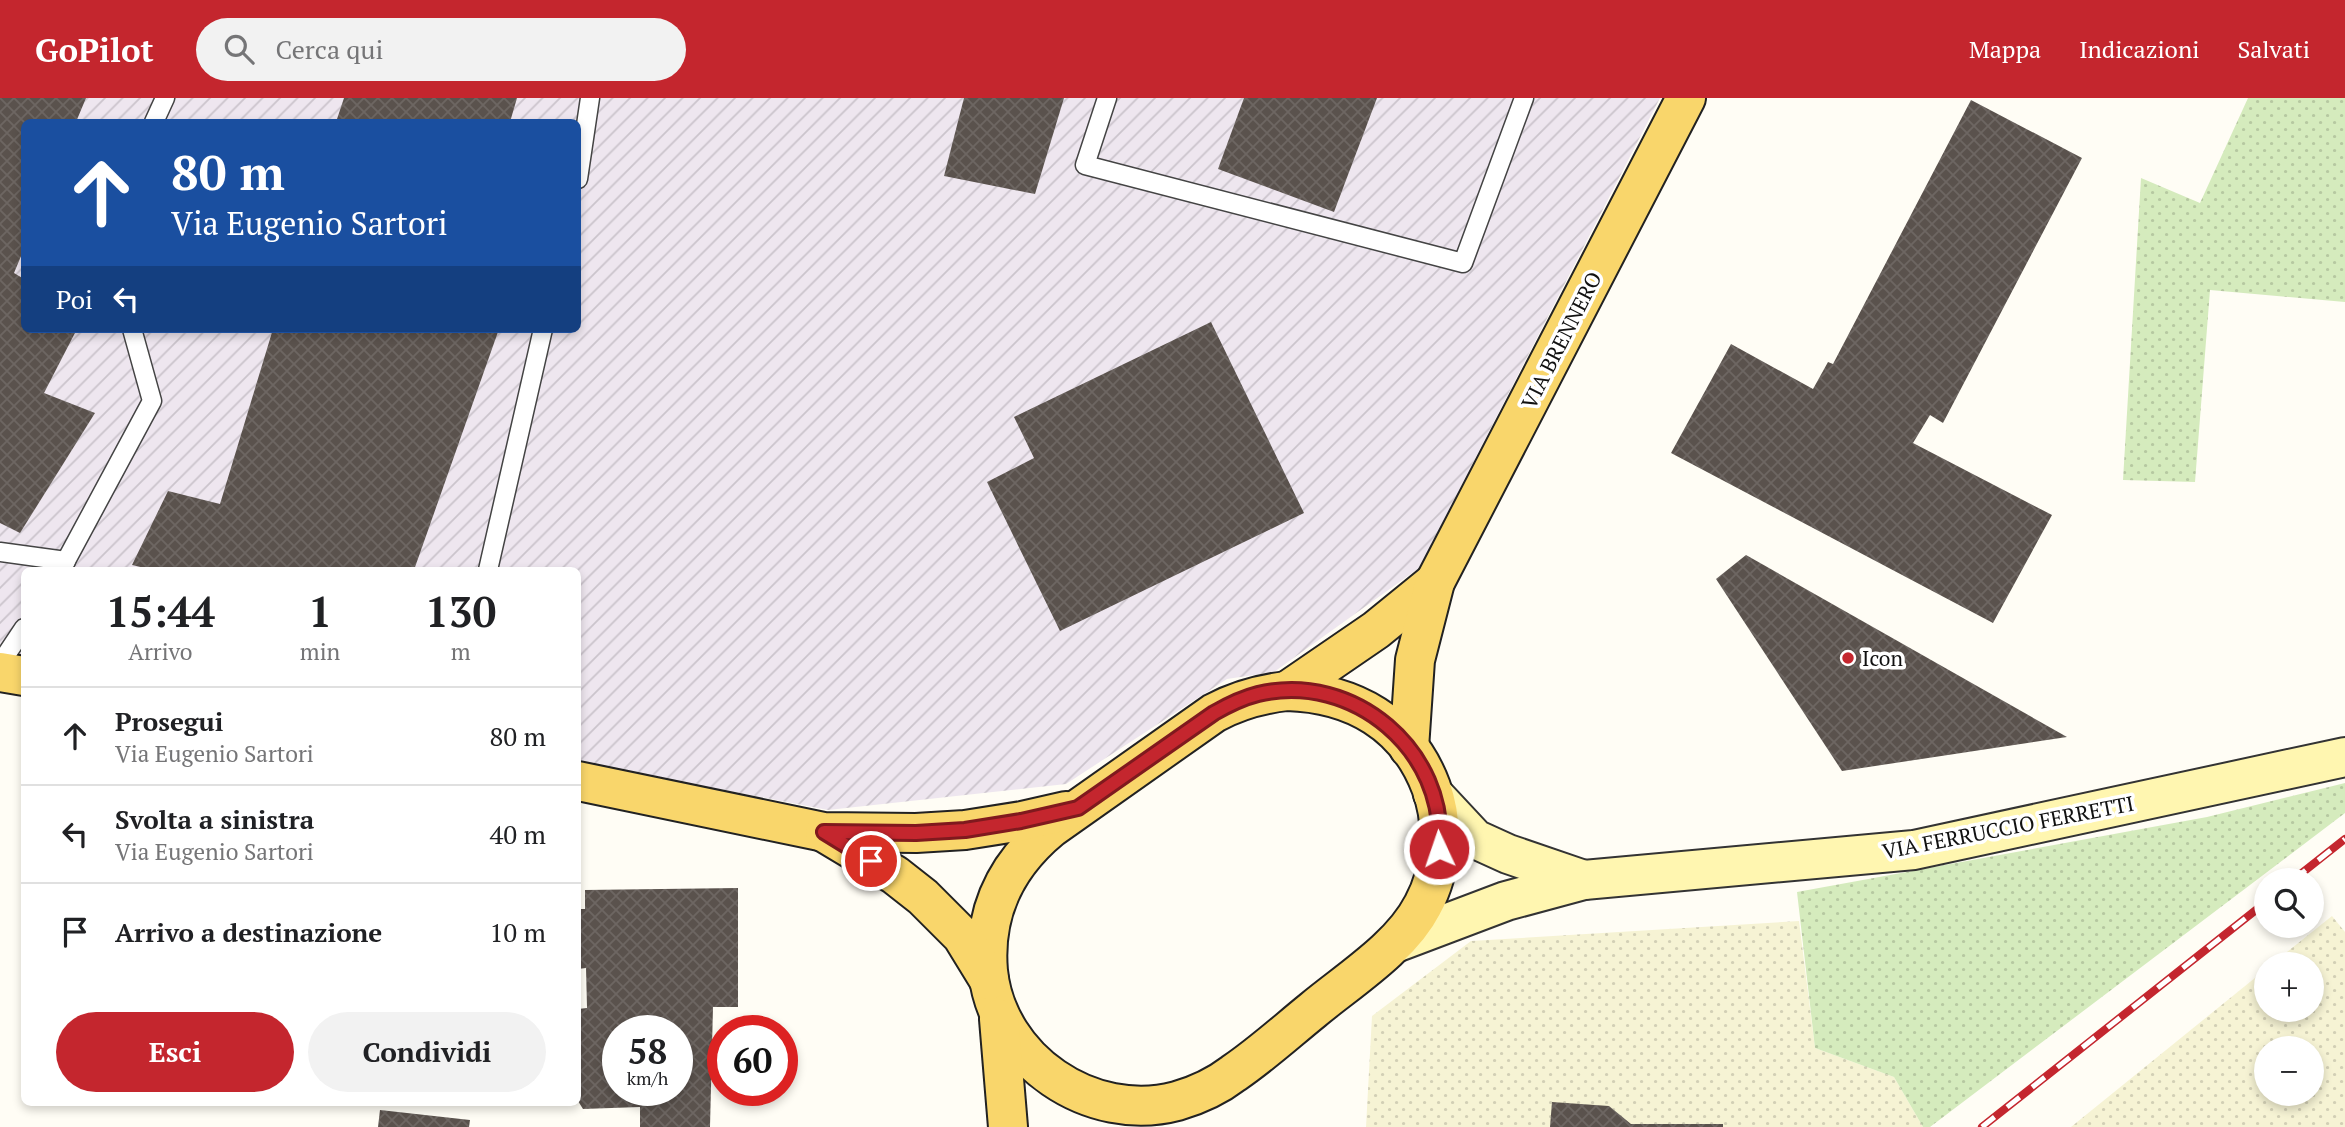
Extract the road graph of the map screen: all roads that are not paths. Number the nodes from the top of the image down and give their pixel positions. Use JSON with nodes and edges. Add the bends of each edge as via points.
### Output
{"nodes":[{"id":1,"x":165,"y":98,"type":"edge"},
{"id":2,"x":590,"y":98,"type":"edge"},
{"id":3,"x":1107,"y":98,"type":"edge"},
{"id":4,"x":1524,"y":98,"type":"edge"},
{"id":5,"x":1684,"y":98,"type":"edge"},
{"id":6,"x":155,"y":119,"type":"edge"},
{"id":7,"x":581,"y":159,"type":"edge"},
{"id":8,"x":133,"y":333,"type":"edge"},
{"id":9,"x":542,"y":333,"type":"edge"},
{"id":10,"x":0,"y":552,"type":"edge"},
{"id":11,"x":63,"y":566,"type":"edge"},
{"id":12,"x":489,"y":567,"type":"edge"},
{"id":13,"x":1435,"y":582,"type":"junction"},
{"id":14,"x":21,"y":632,"type":"edge"},
{"id":15,"x":0,"y":664,"type":"edge"},
{"id":16,"x":0,"y":672,"type":"edge"},
{"id":17,"x":21,"y":676,"type":"edge"},
{"id":18,"x":1287,"y":691,"type":"junction"},
{"id":19,"x":1409,"y":748,"type":"junction"},
{"id":20,"x":2345,"y":757,"type":"edge"},
{"id":21,"x":581,"y":782,"type":"edge"},
{"id":22,"x":1433,"y":794,"type":"junction"},
{"id":23,"x":1078,"y":808,"type":"junction"},
{"id":24,"x":824,"y":832,"type":"junction"},
{"id":25,"x":1584,"y":880,"type":"junction"},
{"id":26,"x":1395,"y":943,"type":"junction"},
{"id":27,"x":993,"y":995,"type":"junction"},
{"id":28,"x":1203,"y":1092,"type":"junction"},
{"id":29,"x":1009,"y":1127,"type":"edge"},
{"id":30,"x":1173,"y":1127,"type":"edge"}],
"edges":[{"from":1,"to":6,"type":"lane"},
{"from":2,"to":7,"type":"lane"},
{"from":3,"to":4,"type":"lane","via":[[1085,165],[1464,263]]},
{"from":5,"to":13,"type":"main road","name":"VIA BRENNERO"},
{"from":8,"to":11,"type":"lane","via":[[152,401]]},
{"from":9,"to":12,"type":"lane"},
{"from":10,"to":11,"type":"lane"},
{"from":13,"to":18,"type":"main road","name":"VIA BRENNERO","via":[[1376,630]]},
{"from":13,"to":19,"type":"main road","name":"VIA BRENNERO","via":[[1415,660]]},
{"from":14,"to":15,"type":"lane"},
{"from":16,"to":17,"type":"main road"},
{"from":18,"to":19,"type":"main road","via":[[1311,691],[1356,704],[1377,716]]},
{"from":18,"to":23,"type":"main road","via":[[1260,694],[1214,713]]},
{"from":19,"to":22,"type":"main road"},
{"from":20,"to":25,"type":"main road","name":"VIA FERRUCCIO FERRETTI","via":[[1913,850]]},
{"from":21,"to":24,"type":"main road"},
{"from":22,"to":25,"type":"main road","name":"VIA FERRUCCIO FERRETTI","via":[[1475,839]]},
{"from":22,"to":26,"type":"main road","via":[[1440,834],[1434,881],[1422,908]]},
{"from":23,"to":24,"type":"main road","via":[[965,830]]},
{"from":23,"to":27,"type":"main road","via":[[1026,849],[1004,881],[990,919],[986,950]]},
{"from":24,"to":27,"type":"main road","via":[[923,897],[962,936]]},
{"from":25,"to":26,"type":"main road","name":"VIA FERRUCCIO FERRETTI","via":[[1506,901]]},
{"from":26,"to":28,"type":"main road","via":[[1234,1074]]},
{"from":27,"to":28,"type":"main road","via":[[1010,1034],[1027,1056],[1076,1092],[1122,1105],[1176,1101]]},
{"from":27,"to":29,"type":"main road"},
{"from":28,"to":30,"type":"main road"}]}
